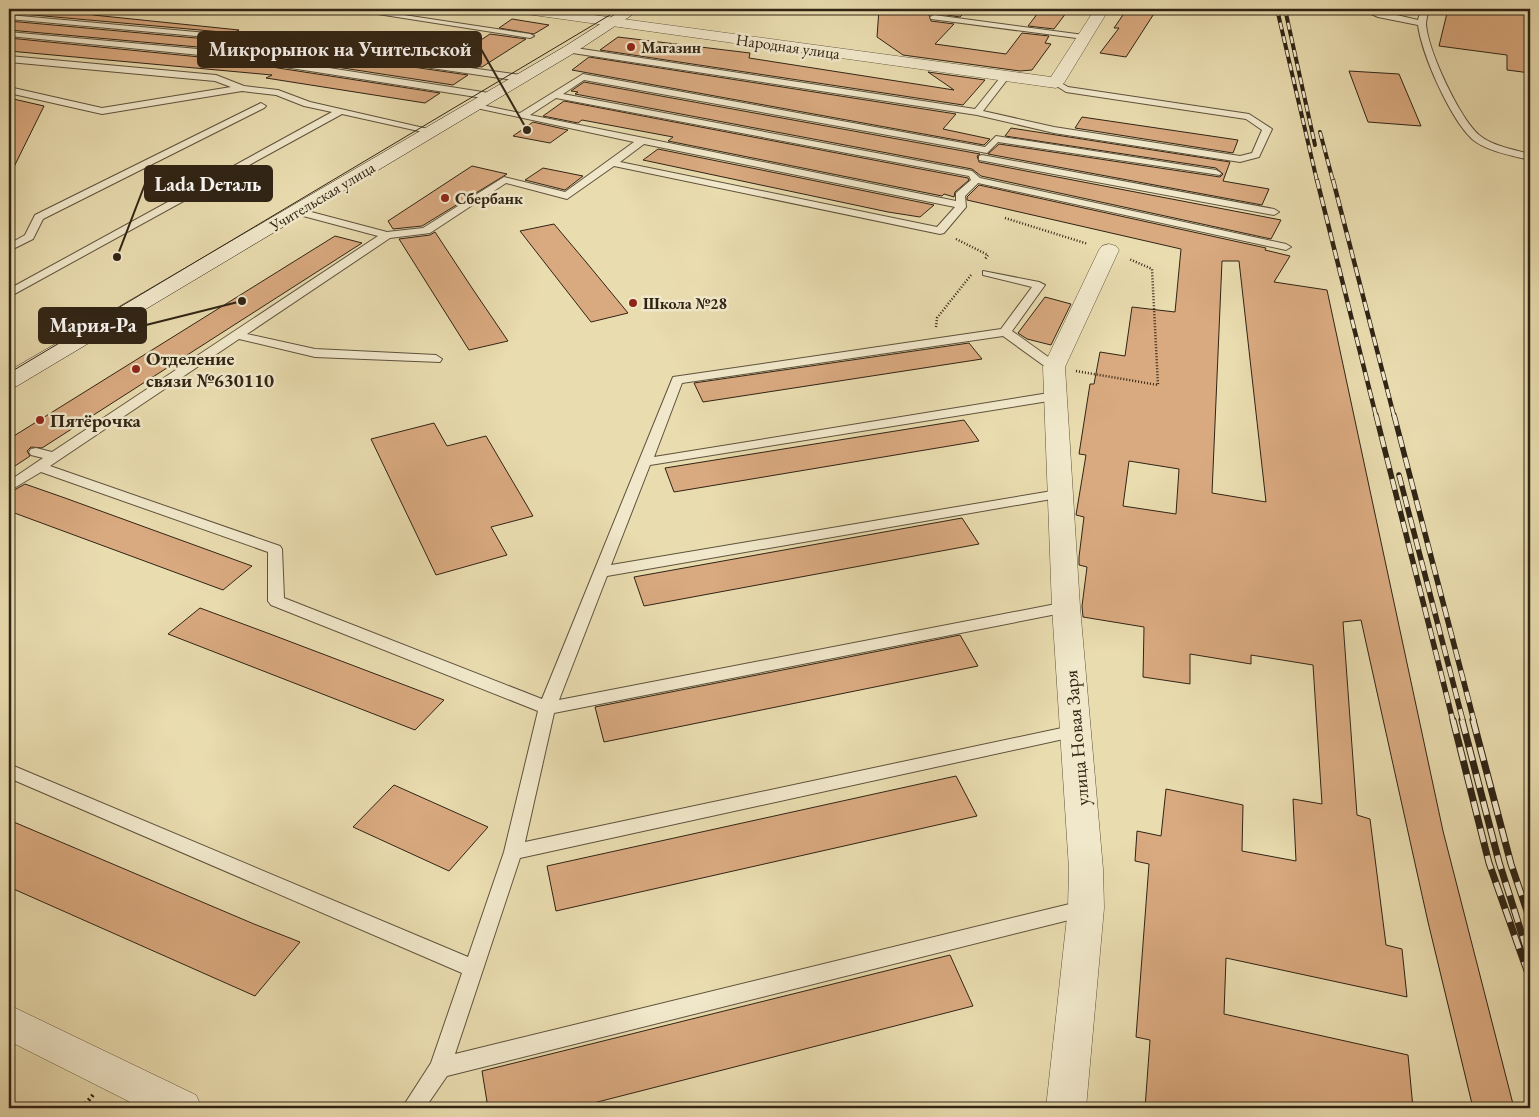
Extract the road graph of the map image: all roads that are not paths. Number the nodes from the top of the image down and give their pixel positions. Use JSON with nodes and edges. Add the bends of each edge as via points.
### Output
{"nodes":[{"id":1,"x":350,"y":9,"type":"edge"},
{"id":2,"x":411,"y":9,"type":"edge"},
{"id":3,"x":519,"y":9,"type":"edge"},
{"id":4,"x":634,"y":9,"type":"edge"},
{"id":5,"x":1102,"y":9,"type":"edge"},
{"id":6,"x":1364,"y":9,"type":"edge"},
{"id":7,"x":1425,"y":9,"type":"edge"},
{"id":8,"x":594,"y":13,"type":"edge"},
{"id":9,"x":9,"y":17,"type":"edge"},
{"id":10,"x":396,"y":17,"type":"junction"},
{"id":11,"x":934,"y":17,"type":"dead end"},
{"id":12,"x":615,"y":22,"type":"junction"},
{"id":13,"x":1421,"y":23,"type":"junction"},
{"id":14,"x":9,"y":34,"type":"edge"},
{"id":15,"x":530,"y":36,"type":"dead end"},
{"id":16,"x":1084,"y":37,"type":"junction"},
{"id":17,"x":568,"y":50,"type":"junction"},
{"id":18,"x":9,"y":59,"type":"edge"},
{"id":19,"x":494,"y":74,"type":"junction"},
{"id":20,"x":1006,"y":76,"type":"junction"},
{"id":21,"x":520,"y":78,"type":"junction"},
{"id":22,"x":1056,"y":83,"type":"junction"},
{"id":23,"x":242,"y":88,"type":"junction"},
{"id":24,"x":9,"y":90,"type":"edge"},
{"id":25,"x":554,"y":95,"type":"junction"},
{"id":26,"x":468,"y":99,"type":"junction"},
{"id":27,"x":260,"y":106,"type":"dead end"},
{"id":28,"x":341,"y":111,"type":"junction"},
{"id":29,"x":977,"y":112,"type":"junction"},
{"id":30,"x":522,"y":116,"type":"junction"},
{"id":31,"x":408,"y":126,"type":"junction"},
{"id":32,"x":432,"y":131,"type":"junction"},
{"id":33,"x":642,"y":141,"type":"junction"},
{"id":34,"x":984,"y":154,"type":"junction"},
{"id":35,"x":1530,"y":157,"type":"edge"},
{"id":36,"x":612,"y":163,"type":"junction"},
{"id":37,"x":1216,"y":173,"type":"dead end"},
{"id":38,"x":974,"y":177,"type":"junction"},
{"id":39,"x":962,"y":205,"type":"junction"},
{"id":40,"x":296,"y":211,"type":"junction"},
{"id":41,"x":1274,"y":212,"type":"dead end"},
{"id":42,"x":244,"y":221,"type":"dead end"},
{"id":43,"x":387,"y":234,"type":"junction"},
{"id":44,"x":1286,"y":247,"type":"dead end"},
{"id":45,"x":9,"y":248,"type":"edge"},
{"id":46,"x":1109,"y":250,"type":"road end"},
{"id":47,"x":982,"y":268,"type":"road end"},
{"id":48,"x":9,"y":294,"type":"edge"},
{"id":49,"x":1005,"y":332,"type":"junction"},
{"id":50,"x":237,"y":335,"type":"junction"},
{"id":51,"x":436,"y":359,"type":"dead end"},
{"id":52,"x":9,"y":381,"type":"edge"},
{"id":53,"x":1054,"y":381,"type":"junction"},
{"id":54,"x":36,"y":452,"type":"dead end"},
{"id":55,"x":54,"y":457,"type":"junction"},
{"id":56,"x":645,"y":462,"type":"junction"},
{"id":57,"x":40,"y":467,"type":"junction"},
{"id":58,"x":9,"y":487,"type":"edge"},
{"id":59,"x":1058,"y":494,"type":"junction"},
{"id":60,"x":602,"y":572,"type":"junction"},
{"id":61,"x":1066,"y":608,"type":"junction"},
{"id":62,"x":547,"y":708,"type":"junction"},
{"id":63,"x":1076,"y":731,"type":"junction"},
{"id":64,"x":9,"y":771,"type":"edge"},
{"id":65,"x":513,"y":852,"type":"junction"},
{"id":66,"x":1086,"y":908,"type":"junction"},
{"id":67,"x":473,"y":968,"type":"junction"},
{"id":68,"x":9,"y":1022,"type":"edge"},
{"id":69,"x":440,"y":1068,"type":"junction"},
{"id":70,"x":182,"y":1108,"type":"edge"},
{"id":71,"x":413,"y":1108,"type":"edge"},
{"id":72,"x":1066,"y":1108,"type":"edge"}],
"edges":[{"from":1,"to":10,"type":"lane"},
{"from":2,"to":10,"type":"lane"},
{"from":3,"to":8,"type":"street","name":"Народная улица"},
{"from":4,"to":12,"type":"street","name":"Учительская улица"},
{"from":5,"to":16,"type":"street"},
{"from":6,"to":13,"type":"lane"},
{"from":7,"to":13,"type":"lane"},
{"from":8,"to":12,"type":"street","name":"Народная улица"},
{"from":8,"to":19,"type":"street","name":"Учительская улица"},
{"from":9,"to":19,"type":"lane","via":[[240,38]]},
{"from":10,"to":15,"type":"lane"},
{"from":11,"to":16,"type":"lane"},
{"from":12,"to":17,"type":"street","name":"Учительская улица"},
{"from":12,"to":20,"type":"street","name":"Народная улица"},
{"from":13,"to":35,"type":"lane","via":[[1433,62],[1453,104],[1476,138]]},
{"from":14,"to":26,"type":"lane","via":[[220,54]]},
{"from":16,"to":22,"type":"street"},
{"from":17,"to":21,"type":"street","name":"Учительская улица"},
{"from":17,"to":29,"type":"lane"},
{"from":18,"to":23,"type":"lane","via":[[216,78]]},
{"from":19,"to":21,"type":"lane"},
{"from":19,"to":26,"type":"street","name":"Учительская улица"},
{"from":20,"to":22,"type":"street","name":"Народная улица"},
{"from":20,"to":29,"type":"lane"},
{"from":21,"to":26,"type":"street","name":"Учительская улица","via":[[488,96]]},
{"from":22,"to":29,"type":"lane","via":[[1066,89],[1249,117],[1267,129],[1256,155],[1240,159],[1054,130]]},
{"from":23,"to":24,"type":"lane","via":[[102,111]]},
{"from":23,"to":28,"type":"lane","via":[[278,93],[307,104]]},
{"from":25,"to":30,"type":"lane"},
{"from":25,"to":34,"type":"lane","via":[[583,76]]},
{"from":25,"to":38,"type":"lane"},
{"from":26,"to":30,"type":"lane"},
{"from":26,"to":31,"type":"street","name":"Учительская улица"},
{"from":26,"to":32,"type":"street","name":"Учительская улица"},
{"from":27,"to":45,"type":"lane","via":[[39,217],[29,237]]},
{"from":28,"to":31,"type":"lane"},
{"from":28,"to":48,"type":"lane"},
{"from":30,"to":33,"type":"lane"},
{"from":31,"to":32,"type":"lane"},
{"from":31,"to":42,"type":"street","name":"Учительская улица"},
{"from":32,"to":40,"type":"street","name":"Учительская улица"},
{"from":33,"to":36,"type":"lane"},
{"from":33,"to":39,"type":"lane"},
{"from":34,"to":37,"type":"lane","via":[[996,139]]},
{"from":34,"to":38,"type":"lane"},
{"from":34,"to":41,"type":"lane"},
{"from":36,"to":39,"type":"lane","via":[[940,231]]},
{"from":36,"to":43,"type":"lane","via":[[567,196],[504,180],[426,231]]},
{"from":38,"to":39,"type":"lane","via":[[960,195]]},
{"from":38,"to":44,"type":"lane"},
{"from":40,"to":43,"type":"lane"},
{"from":40,"to":52,"type":"street","name":"Учительская улица"},
{"from":43,"to":50,"type":"lane"},
{"from":46,"to":53,"type":"street"},
{"from":47,"to":49,"type":"lane","via":[[1039,285]]},
{"from":49,"to":53,"type":"lane"},
{"from":49,"to":56,"type":"lane","via":[[678,380]]},
{"from":50,"to":51,"type":"lane","via":[[315,353]]},
{"from":50,"to":55,"type":"lane"},
{"from":53,"to":56,"type":"lane"},
{"from":53,"to":59,"type":"street","name":"улица Новая Заря"},
{"from":54,"to":55,"type":"lane"},
{"from":55,"to":57,"type":"lane"},
{"from":56,"to":60,"type":"lane"},
{"from":57,"to":58,"type":"lane"},
{"from":57,"to":62,"type":"lane","via":[[275,550],[276,601]]},
{"from":59,"to":60,"type":"lane"},
{"from":59,"to":61,"type":"street","name":"улица Новая Заря"},
{"from":60,"to":62,"type":"lane"},
{"from":61,"to":62,"type":"lane"},
{"from":61,"to":63,"type":"street","name":"улица Новая Заря"},
{"from":62,"to":65,"type":"lane"},
{"from":63,"to":65,"type":"lane"},
{"from":63,"to":66,"type":"street","name":"улица Новая Заря"},
{"from":64,"to":67,"type":"lane"},
{"from":65,"to":67,"type":"lane"},
{"from":66,"to":69,"type":"lane"},
{"from":66,"to":72,"type":"street","name":"улица Новая Заря"},
{"from":67,"to":69,"type":"lane"},
{"from":68,"to":70,"type":"street"},
{"from":69,"to":71,"type":"lane"}]}
